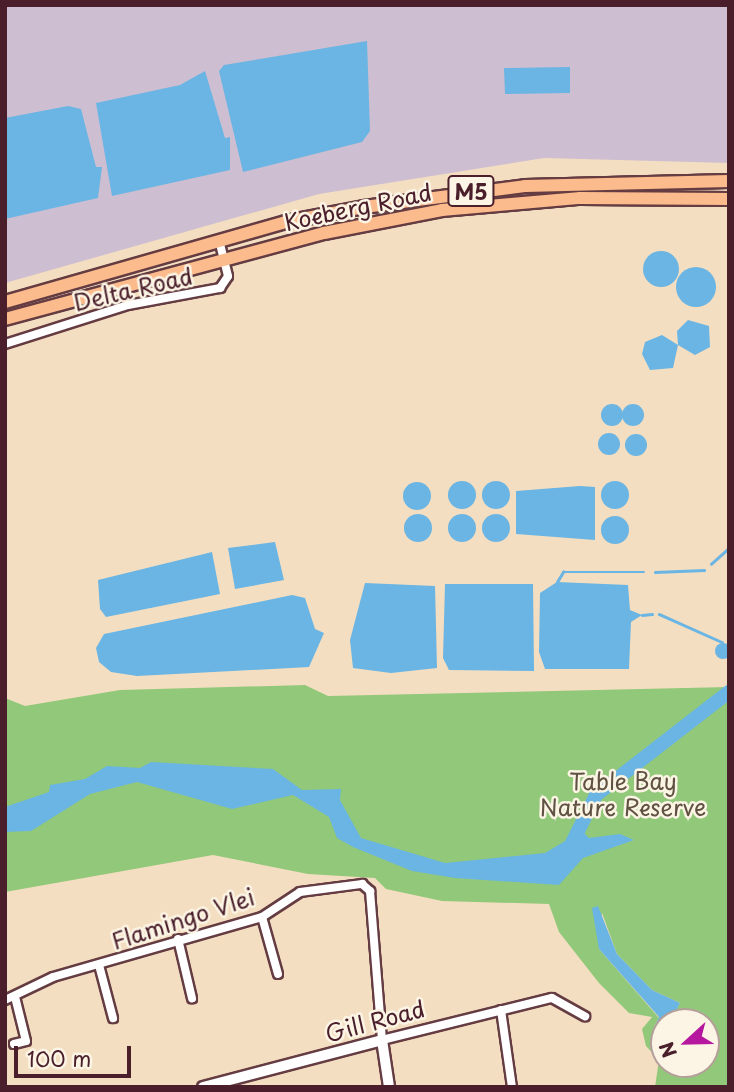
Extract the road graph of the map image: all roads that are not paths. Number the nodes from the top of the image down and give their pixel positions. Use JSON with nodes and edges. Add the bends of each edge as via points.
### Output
{"nodes":[{"id":1,"x":729,"y":181,"type":"edge"},
{"id":2,"x":729,"y":199,"type":"edge"},
{"id":3,"x":219,"y":240,"type":"junction"},
{"id":4,"x":225,"y":261,"type":"junction"},
{"id":5,"x":5,"y":302,"type":"edge"},
{"id":6,"x":5,"y":319,"type":"edge"},
{"id":7,"x":5,"y":344,"type":"edge"},
{"id":8,"x":262,"y":918,"type":"junction"},
{"id":9,"x":178,"y":939,"type":"junction"},
{"id":10,"x":99,"y":965,"type":"junction"},
{"id":11,"x":278,"y":974,"type":"dead end"},
{"id":12,"x":15,"y":997,"type":"junction"},
{"id":13,"x":192,"y":998,"type":"dead end"},
{"id":14,"x":5,"y":1000,"type":"edge"},
{"id":15,"x":501,"y":1010,"type":"junction"},
{"id":16,"x":585,"y":1016,"type":"dead end"},
{"id":17,"x":113,"y":1018,"type":"dead end"},
{"id":18,"x":382,"y":1040,"type":"junction"},
{"id":19,"x":14,"y":1044,"type":"dead end"},
{"id":20,"x":203,"y":1087,"type":"edge"},
{"id":21,"x":389,"y":1087,"type":"edge"},
{"id":22,"x":512,"y":1087,"type":"edge"}],
"edges":[{"from":1,"to":3,"type":"main road","name":"Koeberg Road","number":"M5","via":[[636,180],[444,194]]},
{"from":2,"to":4,"type":"main road","name":"Koeberg Road","number":"M5","via":[[580,198],[442,210]]},
{"from":3,"to":4,"type":"street","name":"Delta Road"},
{"from":3,"to":5,"type":"main road","name":"Koeberg Road","number":"M5"},
{"from":4,"to":6,"type":"main road","name":"Koeberg Road","number":"M5"},
{"from":4,"to":7,"type":"street","name":"Delta Road","via":[[228,279],[220,288],[128,305]]},
{"from":8,"to":9,"type":"street","name":"Flamingo Vlei"},
{"from":8,"to":11,"type":"street"},
{"from":8,"to":18,"type":"street","name":"Flamingo Vlei","via":[[300,892],[362,884],[370,891]]},
{"from":9,"to":10,"type":"street","name":"Flamingo Vlei"},
{"from":9,"to":13,"type":"street"},
{"from":10,"to":12,"type":"street","name":"Flamingo Vlei","via":[[53,977]]},
{"from":10,"to":17,"type":"street"},
{"from":12,"to":14,"type":"street","name":"Flamingo Vlei"},
{"from":12,"to":19,"type":"street","via":[[26,1041]]},
{"from":15,"to":16,"type":"street","name":"Gill Road","via":[[559,999]]},
{"from":15,"to":18,"type":"street","name":"Gill Road"},
{"from":15,"to":22,"type":"street"},
{"from":18,"to":20,"type":"street","name":"Gill Road"},
{"from":18,"to":21,"type":"street"}]}
